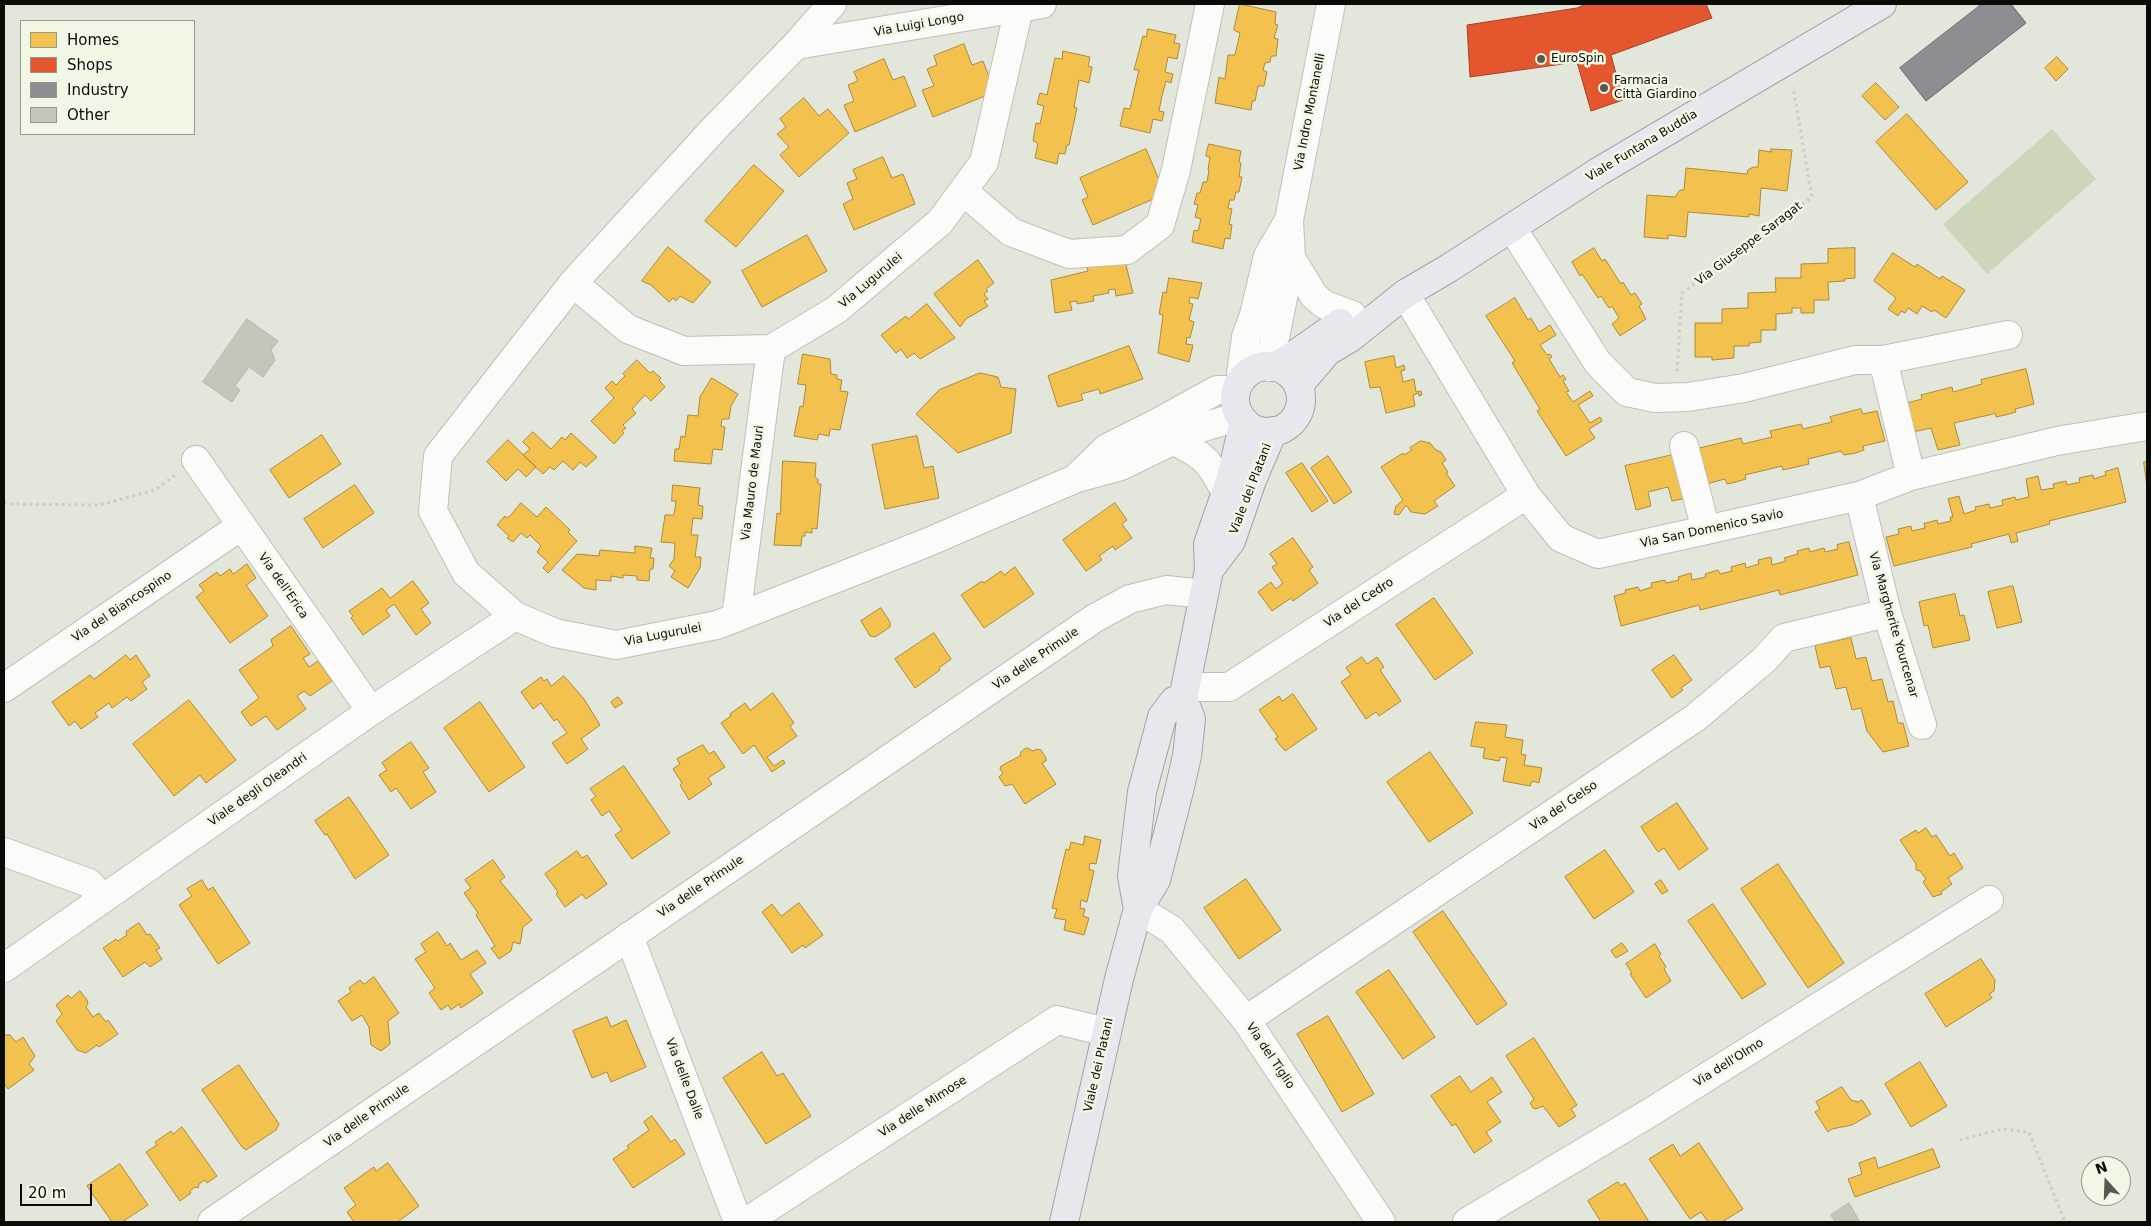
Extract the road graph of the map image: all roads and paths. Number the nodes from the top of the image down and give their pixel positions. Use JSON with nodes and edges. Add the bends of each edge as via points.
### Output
{"nodes":[{"id":1,"x":832,"y":4,"type":"edge"},
{"id":2,"x":1210,"y":4,"type":"edge"},
{"id":3,"x":1331,"y":4,"type":"edge"},
{"id":4,"x":1882,"y":4,"type":"edge"},
{"id":5,"x":1031,"y":6,"type":"edge"},
{"id":6,"x":796,"y":46,"type":"junction"},
{"id":7,"x":1788,"y":59,"type":"junction"},
{"id":8,"x":963,"y":191,"type":"junction"},
{"id":9,"x":1289,"y":220,"type":"junction"},
{"id":10,"x":1512,"y":228,"type":"junction"},
{"id":11,"x":1291,"y":258,"type":"junction"},
{"id":12,"x":574,"y":283,"type":"junction"},
{"id":13,"x":1405,"y":294,"type":"junction"},
{"id":14,"x":1352,"y":315,"type":"junction"},
{"id":15,"x":2008,"y":335,"type":"dead end"},
{"id":16,"x":771,"y":349,"type":"junction"},
{"id":17,"x":1883,"y":360,"type":"junction"},
{"id":18,"x":1271,"y":367,"type":"junction"},
{"id":19,"x":1298,"y":386,"type":"junction"},
{"id":20,"x":1675,"y":398,"type":"junction"},
{"id":21,"x":1240,"y":402,"type":"junction"},
{"id":22,"x":2147,"y":426,"type":"edge"},
{"id":23,"x":1273,"y":431,"type":"junction"},
{"id":24,"x":1172,"y":440,"type":"junction"},
{"id":25,"x":1684,"y":446,"type":"dead end"},
{"id":26,"x":196,"y":460,"type":"joint"},
{"id":27,"x":1911,"y":476,"type":"junction"},
{"id":28,"x":1076,"y":478,"type":"junction"},
{"id":29,"x":1226,"y":493,"type":"junction"},
{"id":30,"x":1526,"y":495,"type":"junction"},
{"id":31,"x":1860,"y":496,"type":"junction"},
{"id":32,"x":4,"y":502,"type":"edge"},
{"id":33,"x":241,"y":526,"type":"junction"},
{"id":34,"x":1706,"y":530,"type":"junction"},
{"id":35,"x":1207,"y":582,"type":"junction"},
{"id":36,"x":1887,"y":614,"type":"junction"},
{"id":37,"x":515,"y":616,"type":"junction"},
{"id":38,"x":736,"y":618,"type":"junction"},
{"id":39,"x":4,"y":688,"type":"edge"},
{"id":40,"x":1184,"y":693,"type":"junction"},
{"id":41,"x":371,"y":711,"type":"junction"},
{"id":42,"x":1922,"y":724,"type":"dead end"},
{"id":43,"x":4,"y":852,"type":"edge"},
{"id":44,"x":104,"y":898,"type":"junction"},
{"id":45,"x":1989,"y":900,"type":"dead end"},
{"id":46,"x":1138,"y":908,"type":"junction"},
{"id":47,"x":629,"y":936,"type":"junction"},
{"id":48,"x":4,"y":968,"type":"edge"},
{"id":49,"x":1246,"y":1020,"type":"junction"},
{"id":50,"x":1106,"y":1032,"type":"junction"},
{"id":51,"x":1960,"y":1140,"type":"dead end"},
{"id":52,"x":212,"y":1222,"type":"edge"},
{"id":53,"x":738,"y":1222,"type":"edge"},
{"id":54,"x":746,"y":1222,"type":"edge"},
{"id":55,"x":1064,"y":1222,"type":"edge"},
{"id":56,"x":1381,"y":1222,"type":"edge"},
{"id":57,"x":1467,"y":1222,"type":"edge"},
{"id":58,"x":2065,"y":1222,"type":"edge"}],
"edges":[{"from":1,"to":6,"type":"street","name":"Via Lugurulei"},
{"from":2,"to":8,"type":"street","via":[[1176,170],[1160,226],[1127,250],[1069,254],[1011,232]]},
{"from":3,"to":9,"type":"street","name":"Via Indro Montanelli"},
{"from":4,"to":7,"type":"main road","name":"Viale Funtana Buddia"},
{"from":5,"to":6,"type":"street","name":"Via Luigi Longo"},
{"from":5,"to":8,"type":"street","name":"Via Lugurulei","via":[[984,162]]},
{"from":6,"to":12,"type":"street","name":"Via Lugurulei"},
{"from":7,"to":10,"type":"main road","name":"Viale Funtana Buddia","via":[[1598,172]]},
{"from":7,"to":20,"type":"path","name":"Via Giuseppe Saragat","via":[[1812,197],[1682,293]]},
{"from":8,"to":16,"type":"street","name":"Via Lugurulei","via":[[940,222],[836,310]]},
{"from":9,"to":11,"type":"street","name":"Via Indro Montanelli"},
{"from":9,"to":21,"type":"street","name":"Via Indro Montanelli","via":[[1268,256],[1246,337]]},
{"from":10,"to":13,"type":"main road","name":"Viale Funtana Buddia"},
{"from":10,"to":20,"type":"street","via":[[1598,363],[1627,392]]},
{"from":11,"to":14,"type":"street","name":"Via Indro Montanelli","via":[[1314,296],[1325,305]]},
{"from":11,"to":18,"type":"street","name":"Via Indro Montanelli"},
{"from":12,"to":16,"type":"street","name":"Via Lugurulei","via":[[628,329],[684,351]]},
{"from":12,"to":37,"type":"street","name":"Via Lugurulei","via":[[438,456],[433,511],[466,573]]},
{"from":13,"to":14,"type":"main road","name":"Viale Funtana Buddia"},
{"from":13,"to":19,"type":"main road","name":"Viale Funtana Buddia","via":[[1350,338],[1328,351]]},
{"from":13,"to":30,"type":"street","name":"Via San Domenico Savio"},
{"from":14,"to":18,"type":"main road","name":"Viale Funtana Buddia","via":[[1293,356]]},
{"from":15,"to":17,"type":"street"},
{"from":16,"to":38,"type":"street","name":"Via Mauro de Mauri"},
{"from":17,"to":20,"type":"street","via":[[1855,360],[1744,388]]},
{"from":17,"to":27,"type":"street"},
{"from":18,"to":19,"type":"main road","via":[[1286,372]]},
{"from":18,"to":21,"type":"main road","via":[[1255,369]]},
{"from":19,"to":23,"type":"main road","name":"Viale dei Platani","via":[[1300,406],[1294,417]]},
{"from":21,"to":23,"type":"main road","name":"Viale dei Platani","via":[[1254,429]]},
{"from":21,"to":24,"type":"street","name":"Via Lugurulei","via":[[1197,429]]},
{"from":21,"to":28,"type":"street","name":"Via Lugurulei","via":[[1217,390],[1193,401],[1107,448]]},
{"from":21,"to":29,"type":"main road","name":"Viale dei Platani","via":[[1231,478]]},
{"from":22,"to":27,"type":"street","name":"Via San Domenico Savio","via":[[2057,441]]},
{"from":23,"to":35,"type":"main road","name":"Viale dei Platani","via":[[1252,480],[1232,541]]},
{"from":24,"to":28,"type":"street","name":"Via Lugurulei","via":[[1121,466]]},
{"from":24,"to":29,"type":"street","via":[[1200,454],[1214,469]]},
{"from":25,"to":34,"type":"street"},
{"from":26,"to":32,"type":"path","via":[[155,490],[99,505]]},
{"from":26,"to":33,"type":"street","name":"Via dell'Erica"},
{"from":27,"to":31,"type":"street","name":"Via San Domenico Savio"},
{"from":28,"to":38,"type":"street","name":"Via Lugurulei","via":[[926,543]]},
{"from":29,"to":35,"type":"main road","name":"Viale dei Platani","via":[[1208,544]]},
{"from":30,"to":34,"type":"street","name":"Via San Domenico Savio","via":[[1561,538],[1598,554]]},
{"from":30,"to":40,"type":"street","name":"Via del Cedro","via":[[1229,687]]},
{"from":31,"to":34,"type":"street","name":"Via San Domenico Savio"},
{"from":31,"to":36,"type":"street","name":"Via Margherite Yourcenar"},
{"from":33,"to":39,"type":"street","name":"Via del Biancospino"},
{"from":33,"to":41,"type":"street","name":"Via dell'Erica"},
{"from":35,"to":40,"type":"main road","name":"Viale dei Platani"},
{"from":35,"to":47,"type":"street","name":"Via delle Primule","via":[[1130,598],[1095,618]]},
{"from":36,"to":42,"type":"street","name":"Via Margherite Yourcenar"},
{"from":36,"to":49,"type":"street","name":"Via del Gelso","via":[[1784,638],[1764,660],[1695,718]]},
{"from":37,"to":38,"type":"street","name":"Via Lugurulei","via":[[555,633],[616,645],[717,625]]},
{"from":37,"to":41,"type":"street","name":"Viale degli Oleandri"},
{"from":40,"to":46,"type":"main road","name":"Viale dei Platani","via":[[1191,719],[1187,756],[1156,880]]},
{"from":40,"to":46,"type":"main road","name":"Viale dei Platani","via":[[1162,717],[1142,792],[1132,876]]},
{"from":41,"to":44,"type":"street","name":"Viale degli Oleandri"},
{"from":43,"to":44,"type":"street","via":[[89,883]]},
{"from":44,"to":48,"type":"street","name":"Viale degli Oleandri"},
{"from":45,"to":57,"type":"street","name":"Via dell'Olmo","via":[[1651,1112]]},
{"from":46,"to":49,"type":"street","name":"Via del Tiglio","via":[[1172,930]]},
{"from":46,"to":50,"type":"main road","name":"Viale dei Platani"},
{"from":47,"to":52,"type":"street","name":"Via delle Primule"},
{"from":47,"to":53,"type":"street","name":"Via delle Dalie"},
{"from":49,"to":56,"type":"street","name":"Via del Tiglio"},
{"from":50,"to":54,"type":"street","name":"Via delle Mimose","via":[[1057,1020]]},
{"from":50,"to":55,"type":"main road","name":"Viale dei Platani"},
{"from":51,"to":58,"type":"path","via":[[2001,1128],[2029,1132]]}]}
